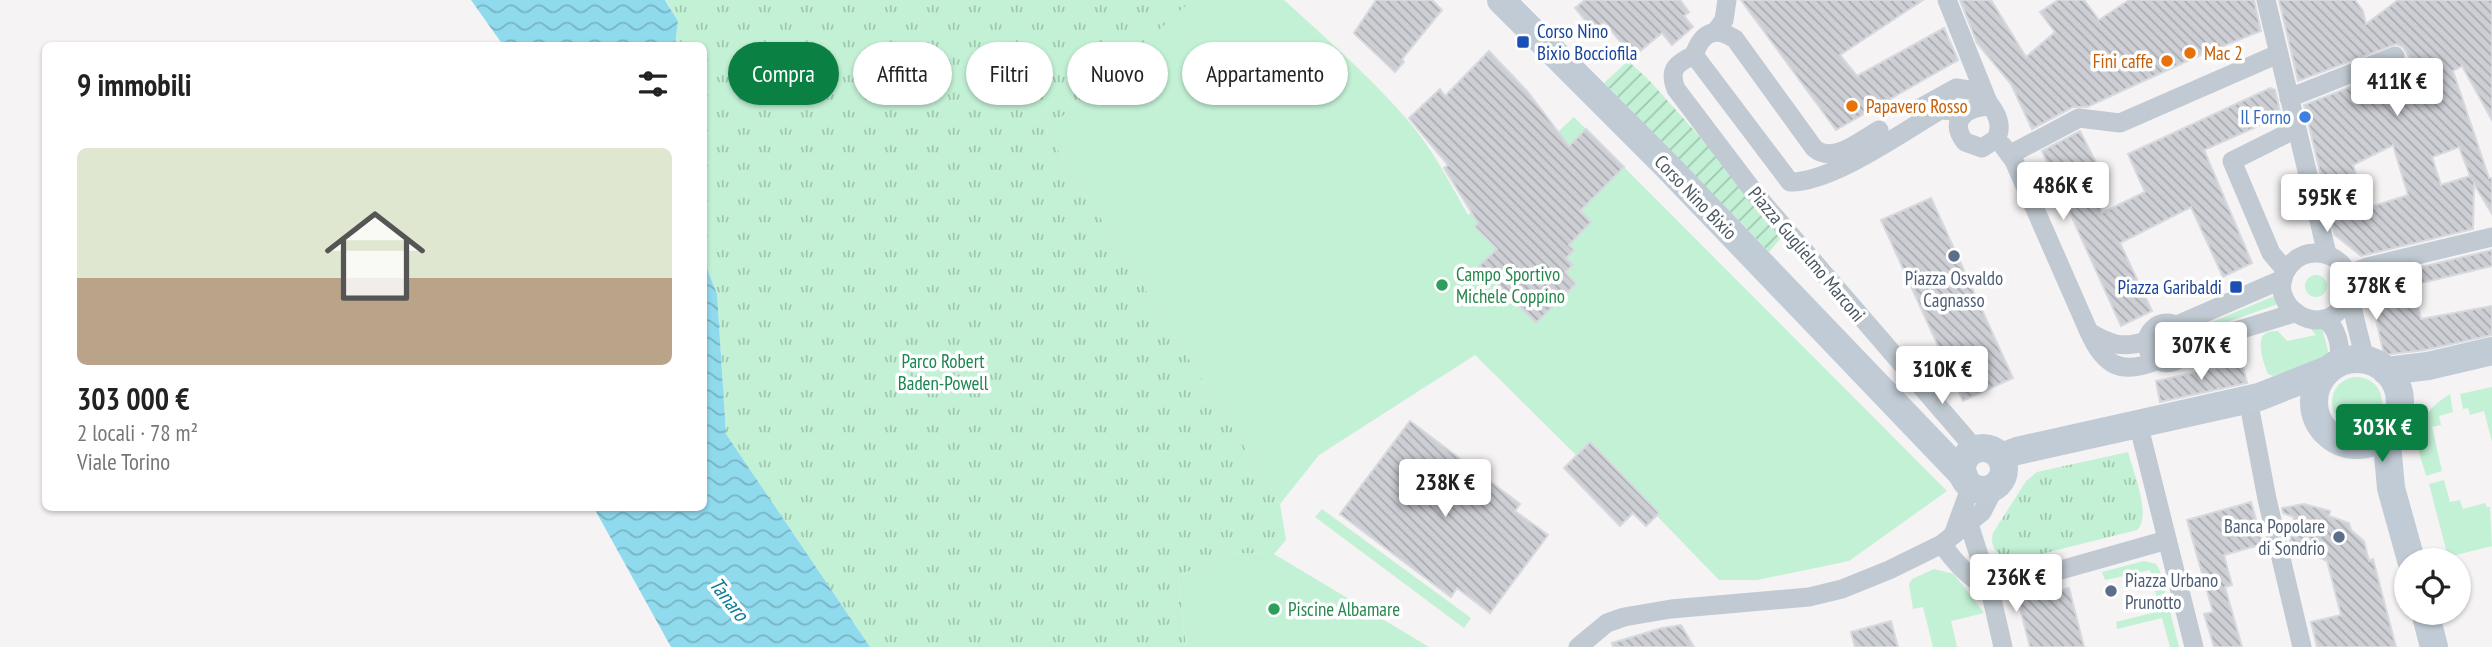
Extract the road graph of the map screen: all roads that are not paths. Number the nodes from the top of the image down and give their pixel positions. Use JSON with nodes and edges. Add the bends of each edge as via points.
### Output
{"nodes":[{"id":1,"x":1501,"y":0,"type":"edge"},
{"id":2,"x":1727,"y":0,"type":"edge"},
{"id":3,"x":1947,"y":0,"type":"edge"},
{"id":4,"x":2266,"y":0,"type":"edge"},
{"id":5,"x":1716,"y":31,"type":"junction"},
{"id":6,"x":2278,"y":54,"type":"junction"},
{"id":7,"x":1694,"y":55,"type":"junction"},
{"id":8,"x":2395,"y":56,"type":"dead end"},
{"id":9,"x":2289,"y":98,"type":"junction"},
{"id":10,"x":1990,"y":106,"type":"junction"},
{"id":11,"x":1961,"y":118,"type":"junction"},
{"id":12,"x":2296,"y":129,"type":"junction"},
{"id":13,"x":1996,"y":139,"type":"junction"},
{"id":14,"x":2011,"y":154,"type":"junction"},
{"id":15,"x":2492,"y":237,"type":"edge"},
{"id":16,"x":2327,"y":254,"type":"junction"},
{"id":17,"x":2284,"y":275,"type":"junction"},
{"id":18,"x":2348,"y":284,"type":"junction"},
{"id":19,"x":2294,"y":313,"type":"junction"},
{"id":20,"x":2323,"y":319,"type":"junction"},
{"id":21,"x":2177,"y":325,"type":"junction"},
{"id":22,"x":2089,"y":331,"type":"junction"},
{"id":23,"x":2146,"y":341,"type":"junction"},
{"id":24,"x":2187,"y":346,"type":"junction"},
{"id":25,"x":2492,"y":351,"type":"edge"},
{"id":26,"x":2156,"y":361,"type":"junction"},
{"id":27,"x":2363,"y":371,"type":"junction"},
{"id":28,"x":1887,"y":397,"type":"junction"},
{"id":29,"x":2253,"y":398,"type":"junction"},
{"id":30,"x":2314,"y":408,"type":"junction"},
{"id":31,"x":2138,"y":423,"type":"junction"},
{"id":32,"x":2386,"y":433,"type":"junction"},
{"id":33,"x":2355,"y":446,"type":"junction"},
{"id":34,"x":1988,"y":454,"type":"junction"},
{"id":35,"x":1977,"y":482,"type":"junction"},
{"id":36,"x":2391,"y":488,"type":"junction"},
{"id":37,"x":1969,"y":524,"type":"junction"},
{"id":38,"x":1947,"y":540,"type":"junction"},
{"id":39,"x":2167,"y":540,"type":"junction"},
{"id":40,"x":2407,"y":548,"type":"edge"},
{"id":41,"x":1990,"y":590,"type":"junction"},
{"id":42,"x":2428,"y":625,"type":"edge"},
{"id":43,"x":1577,"y":647,"type":"edge"},
{"id":44,"x":2003,"y":647,"type":"edge"},
{"id":45,"x":2194,"y":647,"type":"edge"},
{"id":46,"x":2302,"y":647,"type":"edge"},
{"id":47,"x":2434,"y":647,"type":"edge"}],
"edges":[{"from":1,"to":28,"type":"main road","name":"Corso Nino Bixio"},
{"from":2,"to":5,"type":"street","via":[[1724,20]]},
{"from":3,"to":10,"type":"street"},
{"from":4,"to":6,"type":"street"},
{"from":5,"to":7,"type":"street","name":"Piazza Guglielmo Marconi","via":[[1702,40]]},
{"from":5,"to":10,"type":"street","via":[[1735,39],[1821,154],[1841,152],[1956,88],[1976,91]]},
{"from":6,"to":9,"type":"street"},
{"from":6,"to":14,"type":"street","via":[[2120,123],[2079,118]]},
{"from":7,"to":11,"type":"street","name":"Piazza Guglielmo Marconi","via":[[1790,182],[1816,179],[1837,169],[1940,110],[1955,111]]},
{"from":7,"to":34,"type":"street","name":"Piazza Guglielmo Marconi","via":[[1672,73],[1676,89],[1757,196]]},
{"from":8,"to":9,"type":"street"},
{"from":9,"to":12,"type":"street"},
{"from":10,"to":11,"type":"street","via":[[1969,109]]},
{"from":10,"to":13,"type":"street","via":[[1999,120]]},
{"from":11,"to":13,"type":"street","via":[[1959,131],[1970,146],[1987,146]]},
{"from":12,"to":16,"type":"street"},
{"from":12,"to":17,"type":"street","via":[[2232,161]]},
{"from":13,"to":14,"type":"street"},
{"from":14,"to":22,"type":"street"},
{"from":15,"to":18,"type":"street","via":[[2367,267]]},
{"from":16,"to":17,"type":"street","via":[[2299,257]]},
{"from":16,"to":18,"type":"street","via":[[2343,266]]},
{"from":17,"to":19,"type":"street","via":[[2284,297]]},
{"from":17,"to":21,"type":"street"},
{"from":18,"to":20,"type":"street","via":[[2341,309]]},
{"from":18,"to":27,"type":"street"},
{"from":19,"to":20,"type":"street"},
{"from":19,"to":24,"type":"street"},
{"from":20,"to":27,"type":"street","via":[[2335,330],[2340,353]]},
{"from":21,"to":23,"type":"street","via":[[2161,323]]},
{"from":21,"to":24,"type":"street"},
{"from":22,"to":23,"type":"street","via":[[2120,346]]},
{"from":22,"to":26,"type":"street","via":[[2104,357],[2118,366],[2129,369]]},
{"from":23,"to":26,"type":"street"},
{"from":24,"to":26,"type":"street","via":[[2185,354],[2172,363]]},
{"from":25,"to":27,"type":"main road","via":[[2428,366]]},
{"from":27,"to":29,"type":"main road"},
{"from":27,"to":30,"type":"main road","via":[[2316,388]]},
{"from":27,"to":32,"type":"main road","via":[[2399,408]]},
{"from":28,"to":34,"type":"main road","name":"Corso Nino Bixio","via":[[1933,429]]},
{"from":28,"to":35,"type":"main road","name":"Corso Nino Bixio"},
{"from":29,"to":30,"type":"main road","via":[[2276,396]]},
{"from":29,"to":31,"type":"main road"},
{"from":29,"to":46,"type":"street","via":[[2267,499]]},
{"from":30,"to":33,"type":"main road","via":[[2326,431]]},
{"from":31,"to":34,"type":"main road"},
{"from":31,"to":39,"type":"street"},
{"from":32,"to":33,"type":"main road"},
{"from":32,"to":36,"type":"main road"},
{"from":33,"to":36,"type":"main road"},
{"from":34,"to":35,"type":"main road","via":[[1970,453],[1963,463]]},
{"from":34,"to":35,"type":"main road","via":[[2004,469],[2003,475]]},
{"from":35,"to":37,"type":"street","via":[[1982,512]]},
{"from":35,"to":38,"type":"street"},
{"from":36,"to":40,"type":"main road"},
{"from":37,"to":38,"type":"street"},
{"from":37,"to":41,"type":"street"},
{"from":38,"to":41,"type":"street","via":[[1957,565]]},
{"from":38,"to":43,"type":"street","via":[[1842,589],[1810,597],[1624,617],[1607,622]]},
{"from":39,"to":41,"type":"street"},
{"from":39,"to":45,"type":"street"},
{"from":41,"to":44,"type":"street"},
{"from":42,"to":47,"type":"main road"}]}
